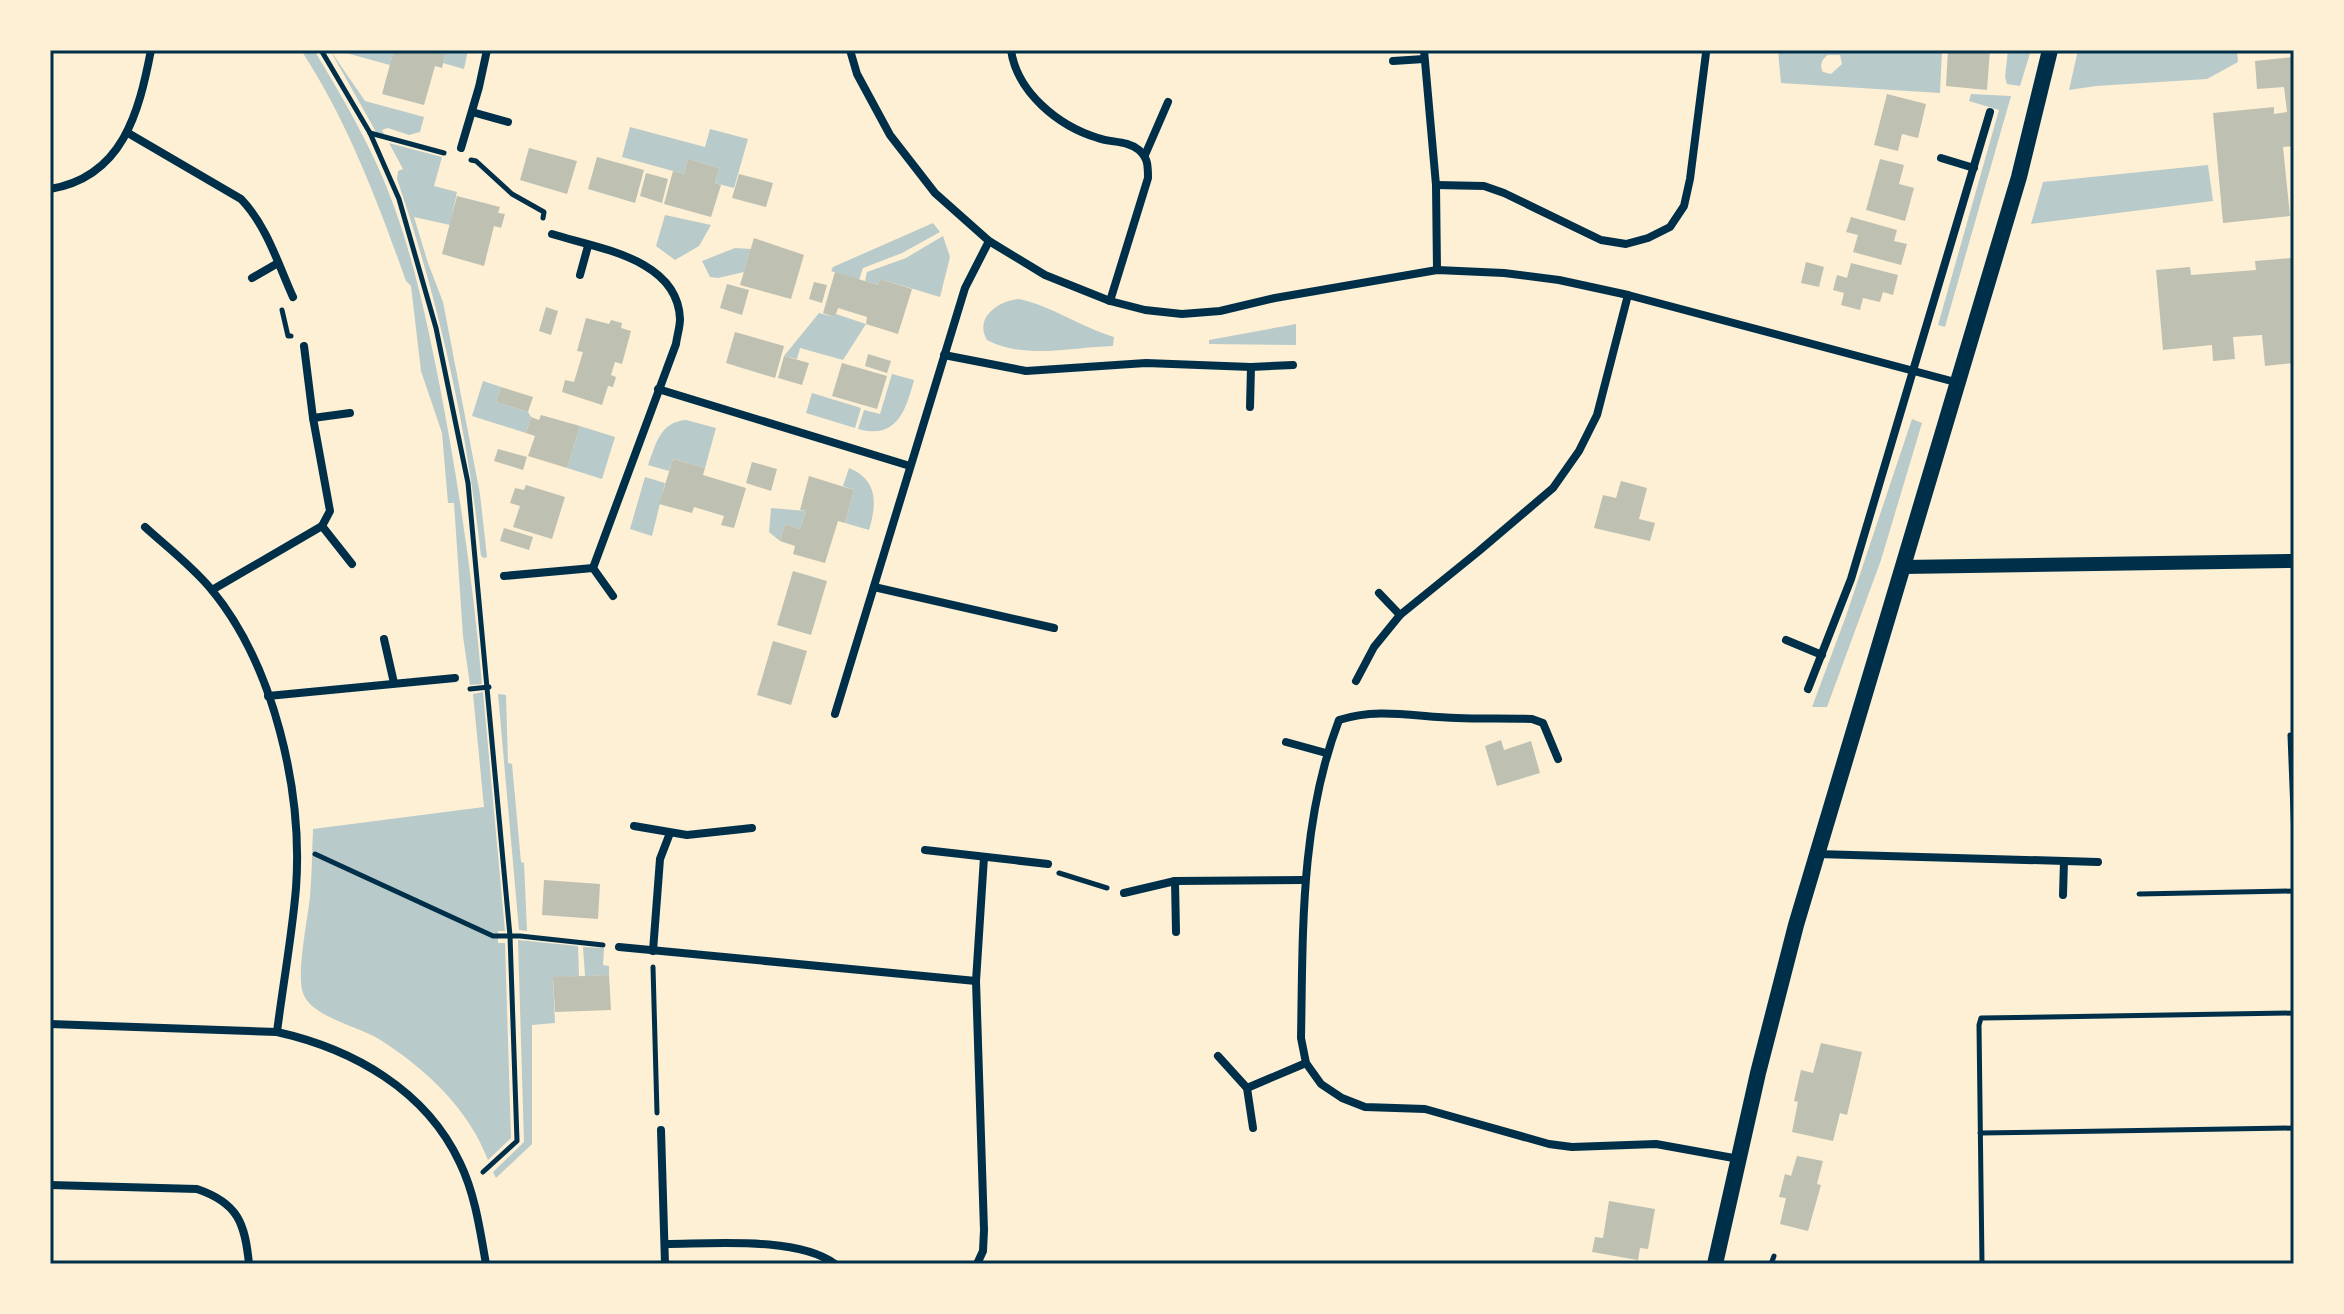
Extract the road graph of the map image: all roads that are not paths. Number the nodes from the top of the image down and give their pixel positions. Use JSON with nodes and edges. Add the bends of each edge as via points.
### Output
{"nodes":[{"id":1,"x":151,"y":50,"type":"edge"},
{"id":2,"x":487,"y":50,"type":"edge"},
{"id":3,"x":850,"y":50,"type":"edge"},
{"id":4,"x":1011,"y":50,"type":"edge"},
{"id":5,"x":2050,"y":50,"type":"edge"},
{"id":6,"x":1706,"y":51,"type":"edge"},
{"id":7,"x":1424,"y":54,"type":"edge"},
{"id":8,"x":1393,"y":61,"type":"dead end"},
{"id":9,"x":1168,"y":102,"type":"dead end"},
{"id":10,"x":472,"y":112,"type":"junction"},
{"id":11,"x":1990,"y":112,"type":"dead end"},
{"id":12,"x":508,"y":122,"type":"dead end"},
{"id":13,"x":128,"y":133,"type":"junction"},
{"id":14,"x":460,"y":152,"type":"road end"},
{"id":15,"x":1145,"y":155,"type":"junction"},
{"id":16,"x":1941,"y":158,"type":"dead end"},
{"id":17,"x":1974,"y":168,"type":"junction"},
{"id":18,"x":1436,"y":185,"type":"junction"},
{"id":19,"x":50,"y":189,"type":"edge"},
{"id":20,"x":552,"y":234,"type":"road end"},
{"id":21,"x":989,"y":241,"type":"junction"},
{"id":22,"x":588,"y":246,"type":"junction"},
{"id":23,"x":278,"y":263,"type":"junction"},
{"id":24,"x":1437,"y":270,"type":"junction"},
{"id":25,"x":580,"y":275,"type":"dead end"},
{"id":26,"x":252,"y":278,"type":"dead end"},
{"id":27,"x":1628,"y":295,"type":"junction"},
{"id":28,"x":293,"y":297,"type":"road end"},
{"id":29,"x":1110,"y":301,"type":"junction"},
{"id":30,"x":304,"y":346,"type":"road end"},
{"id":31,"x":944,"y":355,"type":"junction"},
{"id":32,"x":1293,"y":365,"type":"dead end"},
{"id":33,"x":1251,"y":367,"type":"junction"},
{"id":34,"x":1915,"y":371,"type":"junction"},
{"id":35,"x":1959,"y":383,"type":"junction"},
{"id":36,"x":658,"y":389,"type":"junction"},
{"id":37,"x":1250,"y":407,"type":"dead end"},
{"id":38,"x":350,"y":413,"type":"dead end"},
{"id":39,"x":313,"y":418,"type":"junction"},
{"id":40,"x":910,"y":466,"type":"junction"},
{"id":41,"x":322,"y":526,"type":"junction"},
{"id":42,"x":145,"y":527,"type":"dead end"},
{"id":43,"x":2294,"y":561,"type":"edge"},
{"id":44,"x":352,"y":564,"type":"dead end"},
{"id":45,"x":1903,"y":567,"type":"junction"},
{"id":46,"x":593,"y":568,"type":"junction"},
{"id":47,"x":504,"y":576,"type":"dead end"},
{"id":48,"x":874,"y":587,"type":"junction"},
{"id":49,"x":212,"y":590,"type":"junction"},
{"id":50,"x":1379,"y":593,"type":"dead end"},
{"id":51,"x":613,"y":596,"type":"dead end"},
{"id":52,"x":1400,"y":615,"type":"junction"},
{"id":53,"x":1054,"y":628,"type":"dead end"},
{"id":54,"x":384,"y":639,"type":"dead end"},
{"id":55,"x":1786,"y":640,"type":"dead end"},
{"id":56,"x":1822,"y":655,"type":"junction"},
{"id":57,"x":455,"y":678,"type":"dead end"},
{"id":58,"x":1356,"y":681,"type":"dead end"},
{"id":59,"x":394,"y":683,"type":"junction"},
{"id":60,"x":1808,"y":689,"type":"dead end"},
{"id":61,"x":268,"y":696,"type":"junction"},
{"id":62,"x":835,"y":714,"type":"dead end"},
{"id":63,"x":1286,"y":742,"type":"dead end"},
{"id":64,"x":1326,"y":753,"type":"junction"},
{"id":65,"x":1558,"y":759,"type":"dead end"},
{"id":66,"x":634,"y":826,"type":"dead end"},
{"id":67,"x":752,"y":828,"type":"dead end"},
{"id":68,"x":670,"y":833,"type":"junction"},
{"id":69,"x":925,"y":850,"type":"dead end"},
{"id":70,"x":1817,"y":854,"type":"junction"},
{"id":71,"x":984,"y":857,"type":"junction"},
{"id":72,"x":2064,"y":861,"type":"junction"},
{"id":73,"x":2098,"y":862,"type":"dead end"},
{"id":74,"x":1048,"y":864,"type":"road end"},
{"id":75,"x":1304,"y":880,"type":"junction"},
{"id":76,"x":1175,"y":881,"type":"junction"},
{"id":77,"x":1124,"y":893,"type":"road end"},
{"id":78,"x":2063,"y":895,"type":"dead end"},
{"id":79,"x":1176,"y":932,"type":"dead end"},
{"id":80,"x":619,"y":947,"type":"road end"},
{"id":81,"x":653,"y":951,"type":"junction"},
{"id":82,"x":976,"y":981,"type":"junction"},
{"id":83,"x":50,"y":1024,"type":"edge"},
{"id":84,"x":277,"y":1032,"type":"junction"},
{"id":85,"x":1218,"y":1056,"type":"dead end"},
{"id":86,"x":1306,"y":1063,"type":"junction"},
{"id":87,"x":1247,"y":1088,"type":"junction"},
{"id":88,"x":1253,"y":1128,"type":"dead end"},
{"id":89,"x":661,"y":1130,"type":"road end"},
{"id":90,"x":1739,"y":1159,"type":"junction"},
{"id":91,"x":50,"y":1185,"type":"edge"},
{"id":92,"x":665,"y":1244,"type":"junction"},
{"id":93,"x":249,"y":1264,"type":"edge"},
{"id":94,"x":486,"y":1264,"type":"edge"},
{"id":95,"x":665,"y":1264,"type":"edge"},
{"id":96,"x":835,"y":1264,"type":"edge"},
{"id":97,"x":977,"y":1264,"type":"edge"},
{"id":98,"x":1715,"y":1264,"type":"edge"}],
"edges":[{"from":1,"to":13,"type":"street","via":[[140,105]]},
{"from":2,"to":10,"type":"street"},
{"from":3,"to":21,"type":"street","via":[[890,135],[935,193]]},
{"from":4,"to":15,"type":"street","via":[[1023,86],[1056,116],[1077,131],[1129,143]]},
{"from":5,"to":35,"type":"main road","via":[[2032,135]]},
{"from":6,"to":18,"type":"street","via":[[1684,206],[1670,227],[1648,238],[1626,244],[1601,240],[1484,186]]},
{"from":7,"to":8,"type":"street"},
{"from":7,"to":18,"type":"street"},
{"from":9,"to":15,"type":"street"},
{"from":10,"to":12,"type":"street"},
{"from":10,"to":14,"type":"street"},
{"from":11,"to":17,"type":"street"},
{"from":13,"to":19,"type":"street","via":[[87,176]]},
{"from":13,"to":23,"type":"street","via":[[241,199],[259,221]]},
{"from":15,"to":29,"type":"street","via":[[1148,178]]},
{"from":16,"to":17,"type":"street"},
{"from":17,"to":34,"type":"street"},
{"from":18,"to":24,"type":"street"},
{"from":20,"to":22,"type":"street"},
{"from":21,"to":29,"type":"street","via":[[1045,275]]},
{"from":21,"to":31,"type":"street","via":[[965,288]]},
{"from":22,"to":25,"type":"street"},
{"from":22,"to":36,"type":"street","via":[[646,264],[676,301],[676,344]]},
{"from":23,"to":26,"type":"street"},
{"from":23,"to":28,"type":"street"},
{"from":24,"to":27,"type":"street","via":[[1559,280]]},
{"from":24,"to":29,"type":"street","via":[[1220,311],[1182,314]]},
{"from":27,"to":34,"type":"street"},
{"from":27,"to":52,"type":"street","via":[[1597,415],[1553,488]]},
{"from":30,"to":39,"type":"street"},
{"from":31,"to":33,"type":"street","via":[[1026,371],[1146,363]]},
{"from":31,"to":40,"type":"street"},
{"from":32,"to":33,"type":"street"},
{"from":33,"to":37,"type":"street"},
{"from":34,"to":35,"type":"street"},
{"from":34,"to":56,"type":"street"},
{"from":35,"to":45,"type":"main road"},
{"from":36,"to":40,"type":"street"},
{"from":36,"to":46,"type":"street"},
{"from":38,"to":39,"type":"street"},
{"from":39,"to":41,"type":"street","via":[[330,511]]},
{"from":40,"to":48,"type":"street"},
{"from":41,"to":44,"type":"street"},
{"from":41,"to":49,"type":"street"},
{"from":42,"to":49,"type":"street"},
{"from":43,"to":45,"type":"street"},
{"from":45,"to":70,"type":"main road"},
{"from":46,"to":47,"type":"street"},
{"from":46,"to":51,"type":"street"},
{"from":48,"to":53,"type":"street"},
{"from":48,"to":62,"type":"street"},
{"from":49,"to":61,"type":"street","via":[[237,627]]},
{"from":50,"to":52,"type":"street"},
{"from":52,"to":58,"type":"street"},
{"from":54,"to":59,"type":"street"},
{"from":55,"to":56,"type":"street"},
{"from":56,"to":60,"type":"street"},
{"from":57,"to":59,"type":"street"},
{"from":59,"to":61,"type":"street"},
{"from":61,"to":84,"type":"street","via":[[288,765],[296,845],[296,887]]},
{"from":63,"to":64,"type":"street"},
{"from":64,"to":65,"type":"street","via":[[1339,720],[1380,712],[1532,719],[1543,723]]},
{"from":64,"to":75,"type":"street"},
{"from":66,"to":68,"type":"street"},
{"from":67,"to":68,"type":"street"},
{"from":68,"to":81,"type":"street","via":[[660,859]]},
{"from":69,"to":71,"type":"street"},
{"from":70,"to":72,"type":"street"},
{"from":70,"to":90,"type":"main road"},
{"from":71,"to":74,"type":"street"},
{"from":71,"to":82,"type":"street"},
{"from":72,"to":73,"type":"street"},
{"from":72,"to":78,"type":"street"},
{"from":75,"to":76,"type":"street"},
{"from":75,"to":86,"type":"street","via":[[1301,1038]]},
{"from":76,"to":77,"type":"street"},
{"from":76,"to":79,"type":"street"},
{"from":80,"to":81,"type":"street"},
{"from":81,"to":82,"type":"street"},
{"from":82,"to":97,"type":"street","via":[[984,1230]]},
{"from":83,"to":84,"type":"street"},
{"from":84,"to":94,"type":"street","via":[[337,1050],[380,1073],[427,1114],[469,1184]]},
{"from":85,"to":87,"type":"street"},
{"from":86,"to":87,"type":"street"},
{"from":86,"to":90,"type":"street","via":[[1321,1084],[1365,1107],[1425,1109],[1561,1146],[1656,1144]]},
{"from":87,"to":88,"type":"street"},
{"from":89,"to":92,"type":"street"},
{"from":90,"to":98,"type":"main road"},
{"from":91,"to":93,"type":"street","via":[[197,1189],[217,1196],[243,1226]]},
{"from":92,"to":95,"type":"street"},
{"from":92,"to":96,"type":"street","via":[[782,1246]]}]}
